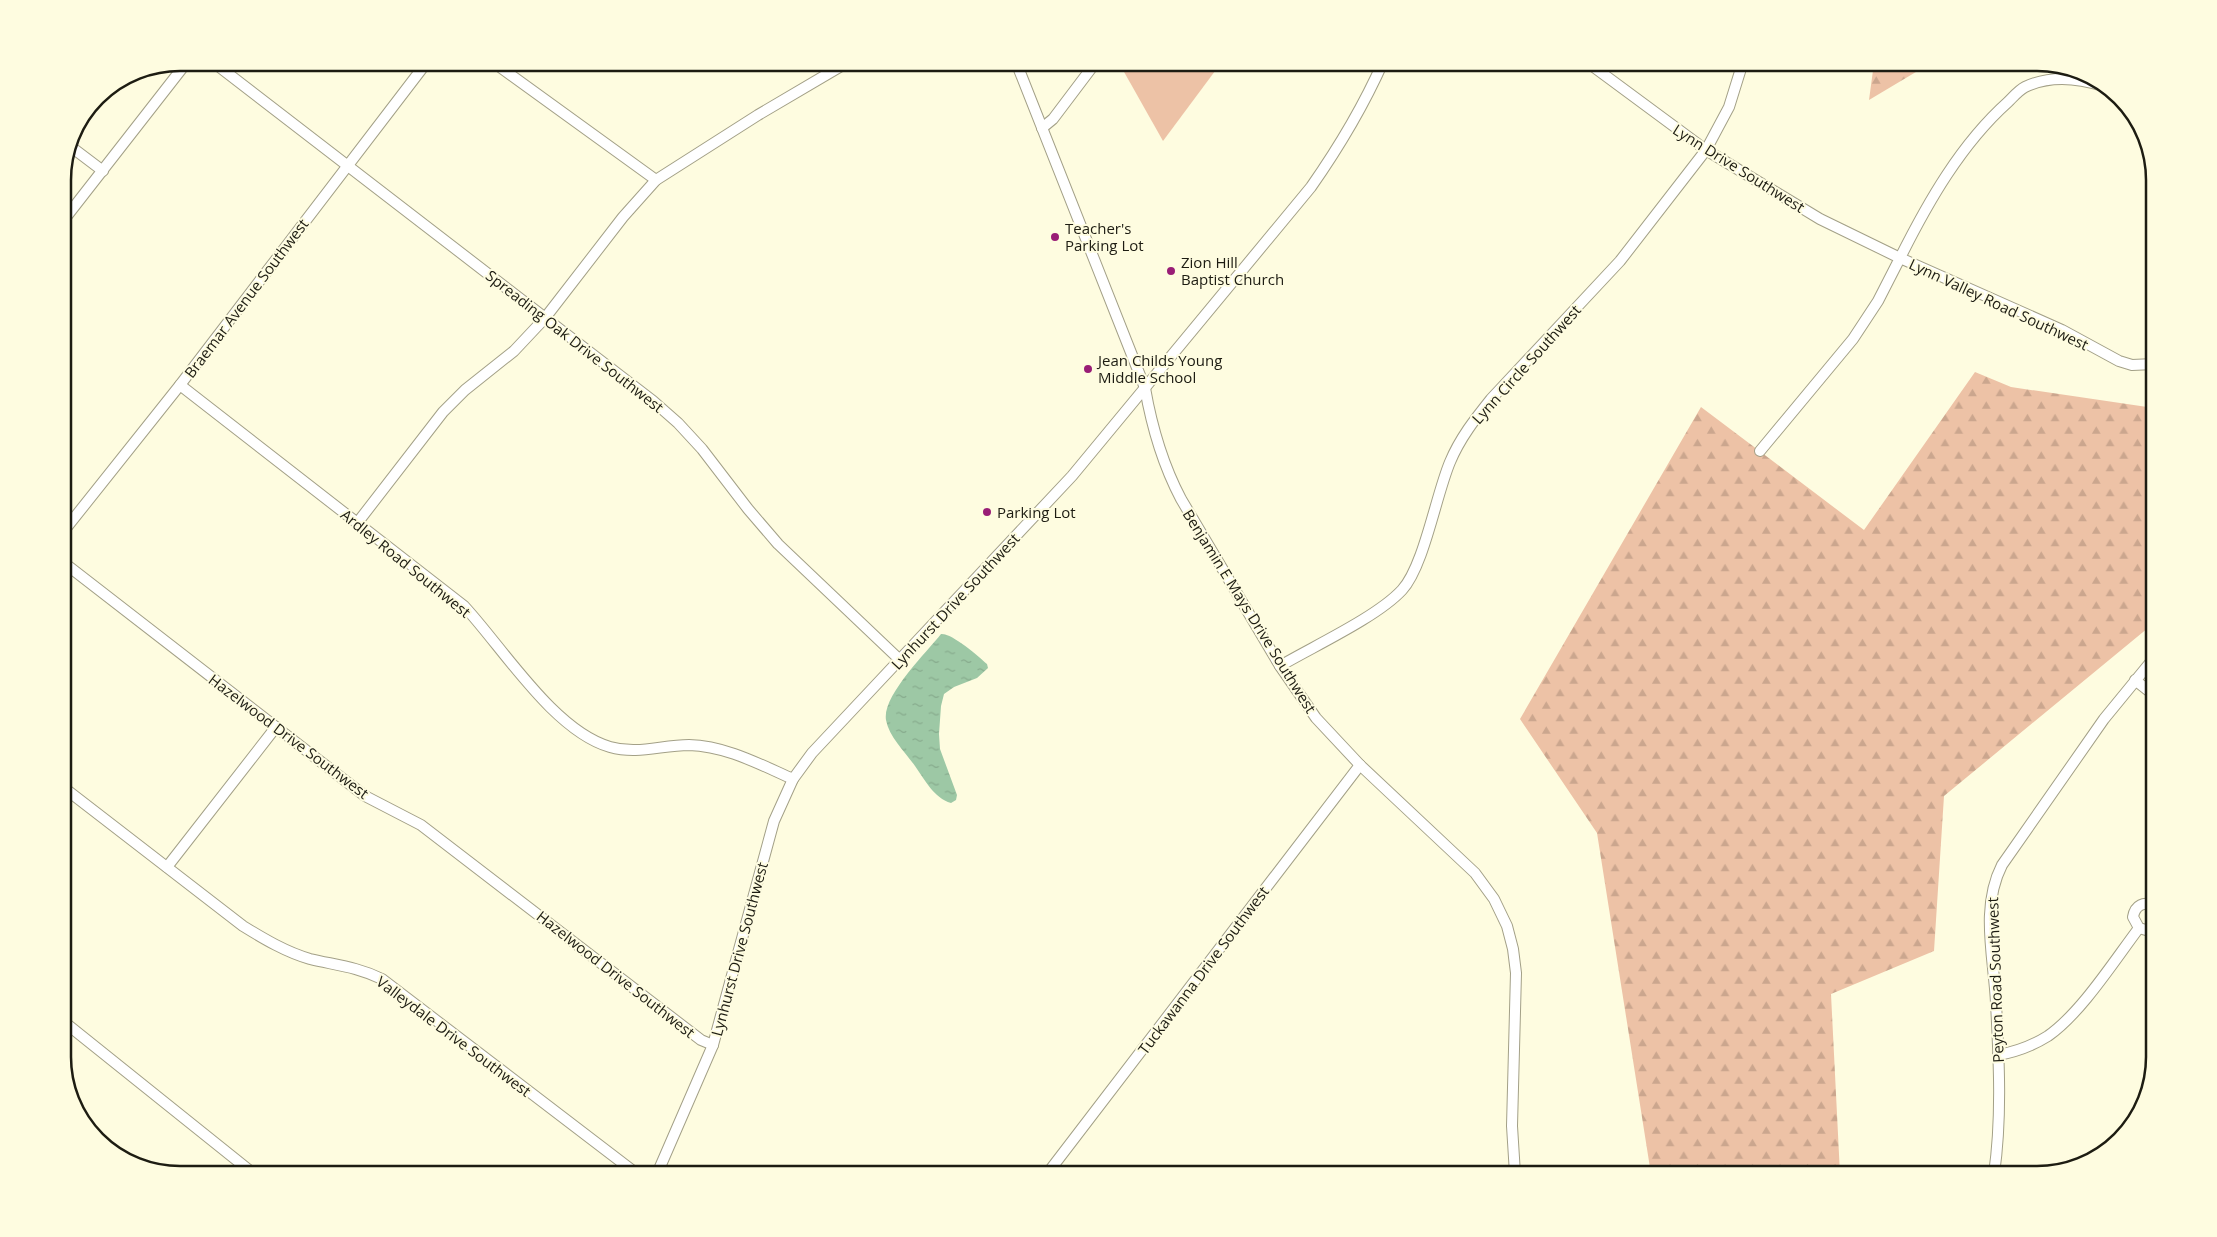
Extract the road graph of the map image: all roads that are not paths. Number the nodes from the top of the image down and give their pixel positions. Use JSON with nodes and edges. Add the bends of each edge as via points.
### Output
{"nodes":[{"id":1,"x":180,"y":71,"type":"edge"},
{"id":2,"x":225,"y":71,"type":"edge"},
{"id":3,"x":420,"y":71,"type":"edge"},
{"id":4,"x":505,"y":71,"type":"edge"},
{"id":5,"x":833,"y":71,"type":"edge"},
{"id":6,"x":1020,"y":71,"type":"edge"},
{"id":7,"x":1089,"y":71,"type":"edge"},
{"id":8,"x":1379,"y":71,"type":"edge"},
{"id":9,"x":1599,"y":71,"type":"edge"},
{"id":10,"x":1740,"y":71,"type":"edge"},
{"id":11,"x":2076,"y":79,"type":"edge"},
{"id":12,"x":1042,"y":128,"type":"junction"},
{"id":13,"x":76,"y":150,"type":"edge"},
{"id":14,"x":1706,"y":150,"type":"junction"},
{"id":15,"x":347,"y":166,"type":"junction"},
{"id":16,"x":102,"y":171,"type":"junction"},
{"id":17,"x":656,"y":180,"type":"junction"},
{"id":18,"x":71,"y":211,"type":"edge"},
{"id":19,"x":1900,"y":258,"type":"junction"},
{"id":20,"x":545,"y":318,"type":"junction"},
{"id":21,"x":2146,"y":364,"type":"edge"},
{"id":22,"x":180,"y":385,"type":"junction"},
{"id":23,"x":1144,"y":388,"type":"junction"},
{"id":24,"x":1760,"y":452,"type":"dead end"},
{"id":25,"x":71,"y":522,"type":"edge"},
{"id":26,"x":358,"y":522,"type":"junction"},
{"id":27,"x":71,"y":568,"type":"edge"},
{"id":28,"x":900,"y":660,"type":"junction"},
{"id":29,"x":1280,"y":666,"type":"junction"},
{"id":30,"x":2146,"y":667,"type":"edge"},
{"id":31,"x":2135,"y":680,"type":"junction"},
{"id":32,"x":2146,"y":689,"type":"edge"},
{"id":33,"x":276,"y":727,"type":"junction"},
{"id":34,"x":1360,"y":765,"type":"junction"},
{"id":35,"x":793,"y":779,"type":"junction"},
{"id":36,"x":71,"y":793,"type":"edge"},
{"id":37,"x":167,"y":867,"type":"junction"},
{"id":38,"x":2146,"y":903,"type":"edge"},
{"id":39,"x":2139,"y":928,"type":"junction"},
{"id":40,"x":2146,"y":930,"type":"edge"},
{"id":41,"x":71,"y":1027,"type":"edge"},
{"id":42,"x":713,"y":1045,"type":"junction"},
{"id":43,"x":1998,"y":1055,"type":"junction"},
{"id":44,"x":244,"y":1166,"type":"edge"},
{"id":45,"x":627,"y":1166,"type":"edge"},
{"id":46,"x":660,"y":1166,"type":"edge"},
{"id":47,"x":1053,"y":1166,"type":"edge"},
{"id":48,"x":1515,"y":1166,"type":"edge"},
{"id":49,"x":1995,"y":1166,"type":"edge"}],
"edges":[{"from":1,"to":16,"type":"street"},
{"from":2,"to":15,"type":"street","name":"Spreading Oak Drive Southwest"},
{"from":3,"to":15,"type":"street","name":"Braemar Avenue Southwest"},
{"from":4,"to":17,"type":"street"},
{"from":5,"to":17,"type":"street"},
{"from":6,"to":12,"type":"street","name":"Benjamin E Mays Drive Southwest"},
{"from":7,"to":12,"type":"street","via":[[1053,119]]},
{"from":8,"to":23,"type":"street","name":"Lynhurst Drive Southwest","via":[[1356,118],[1311,187]]},
{"from":9,"to":14,"type":"street","name":"Lynn Drive Southwest"},
{"from":10,"to":14,"type":"street","name":"Lynn Circle Southwest","via":[[1729,107]]},
{"from":11,"to":19,"type":"street","name":"Lynn Valley Road Southwest","via":[[2054,79],[2024,87],[2001,108],[1964,152],[1932,199]]},
{"from":12,"to":23,"type":"street","name":"Benjamin E Mays Drive Southwest"},
{"from":13,"to":16,"type":"street"},
{"from":14,"to":19,"type":"street","name":"Lynn Drive Southwest","via":[[1820,219]]},
{"from":14,"to":29,"type":"street","name":"Lynn Circle Southwest","via":[[1620,261],[1472,422],[1450,463],[1415,569],[1404,588],[1372,613]]},
{"from":15,"to":20,"type":"street","name":"Spreading Oak Drive Southwest"},
{"from":15,"to":22,"type":"street","name":"Braemar Avenue Southwest"},
{"from":16,"to":18,"type":"street"},
{"from":17,"to":20,"type":"street","via":[[623,217]]},
{"from":19,"to":21,"type":"street","name":"Lynn Valley Road Southwest","via":[[2062,330],[2119,361]]},
{"from":19,"to":24,"type":"street","name":"Lynn Valley Road Southwest","via":[[1878,301],[1853,339]]},
{"from":20,"to":26,"type":"street","via":[[514,351],[443,412]]},
{"from":20,"to":28,"type":"street","name":"Spreading Oak Drive Southwest","via":[[678,423],[778,544]]},
{"from":22,"to":25,"type":"street","name":"Braemar Avenue Southwest"},
{"from":22,"to":26,"type":"street","name":"Ardley Road Southwest"},
{"from":23,"to":28,"type":"street","name":"Lynhurst Drive Southwest","via":[[1072,476]]},
{"from":23,"to":29,"type":"street","name":"Benjamin E Mays Drive Southwest","via":[[1155,440],[1167,472]]},
{"from":26,"to":35,"type":"street","name":"Ardley Road Southwest","via":[[464,606],[536,693],[586,736],[609,747],[630,751],[688,745],[716,748]]},
{"from":27,"to":33,"type":"street","name":"Hazelwood Drive Southwest"},
{"from":28,"to":35,"type":"street","name":"Lynhurst Drive Southwest","via":[[812,754]]},
{"from":29,"to":34,"type":"street","name":"Benjamin E Mays Drive Southwest","via":[[1316,718]]},
{"from":30,"to":31,"type":"street","name":"Peyton Road Southwest"},
{"from":31,"to":32,"type":"street"},
{"from":31,"to":43,"type":"street","name":"Peyton Road Southwest","via":[[2104,719],[1994,881],[1989,909]]},
{"from":33,"to":37,"type":"street"},
{"from":33,"to":42,"type":"street","name":"Hazelwood Drive Southwest","via":[[365,796],[421,824],[701,1040]]},
{"from":34,"to":47,"type":"street","name":"Tuckawanna Drive Southwest"},
{"from":34,"to":48,"type":"street","name":"Benjamin E Mays Drive Southwest","via":[[1475,873],[1494,899],[1507,926],[1514,949],[1516,973],[1512,1126]]},
{"from":35,"to":42,"type":"street","name":"Lynhurst Drive Southwest","via":[[774,821]]},
{"from":36,"to":37,"type":"street","name":"Valleydale Drive Southwest"},
{"from":37,"to":45,"type":"street","name":"Valleydale Drive Southwest","via":[[271,943],[309,958],[362,969],[382,979]]},
{"from":38,"to":39,"type":"street","via":[[2136,908],[2133,917]]},
{"from":39,"to":40,"type":"street"},
{"from":39,"to":43,"type":"street","via":[[2060,1026],[2031,1045]]},
{"from":41,"to":44,"type":"street"},
{"from":42,"to":46,"type":"street","name":"Lynhurst Drive Southwest"},
{"from":43,"to":49,"type":"street","name":"Peyton Road Southwest"}]}
